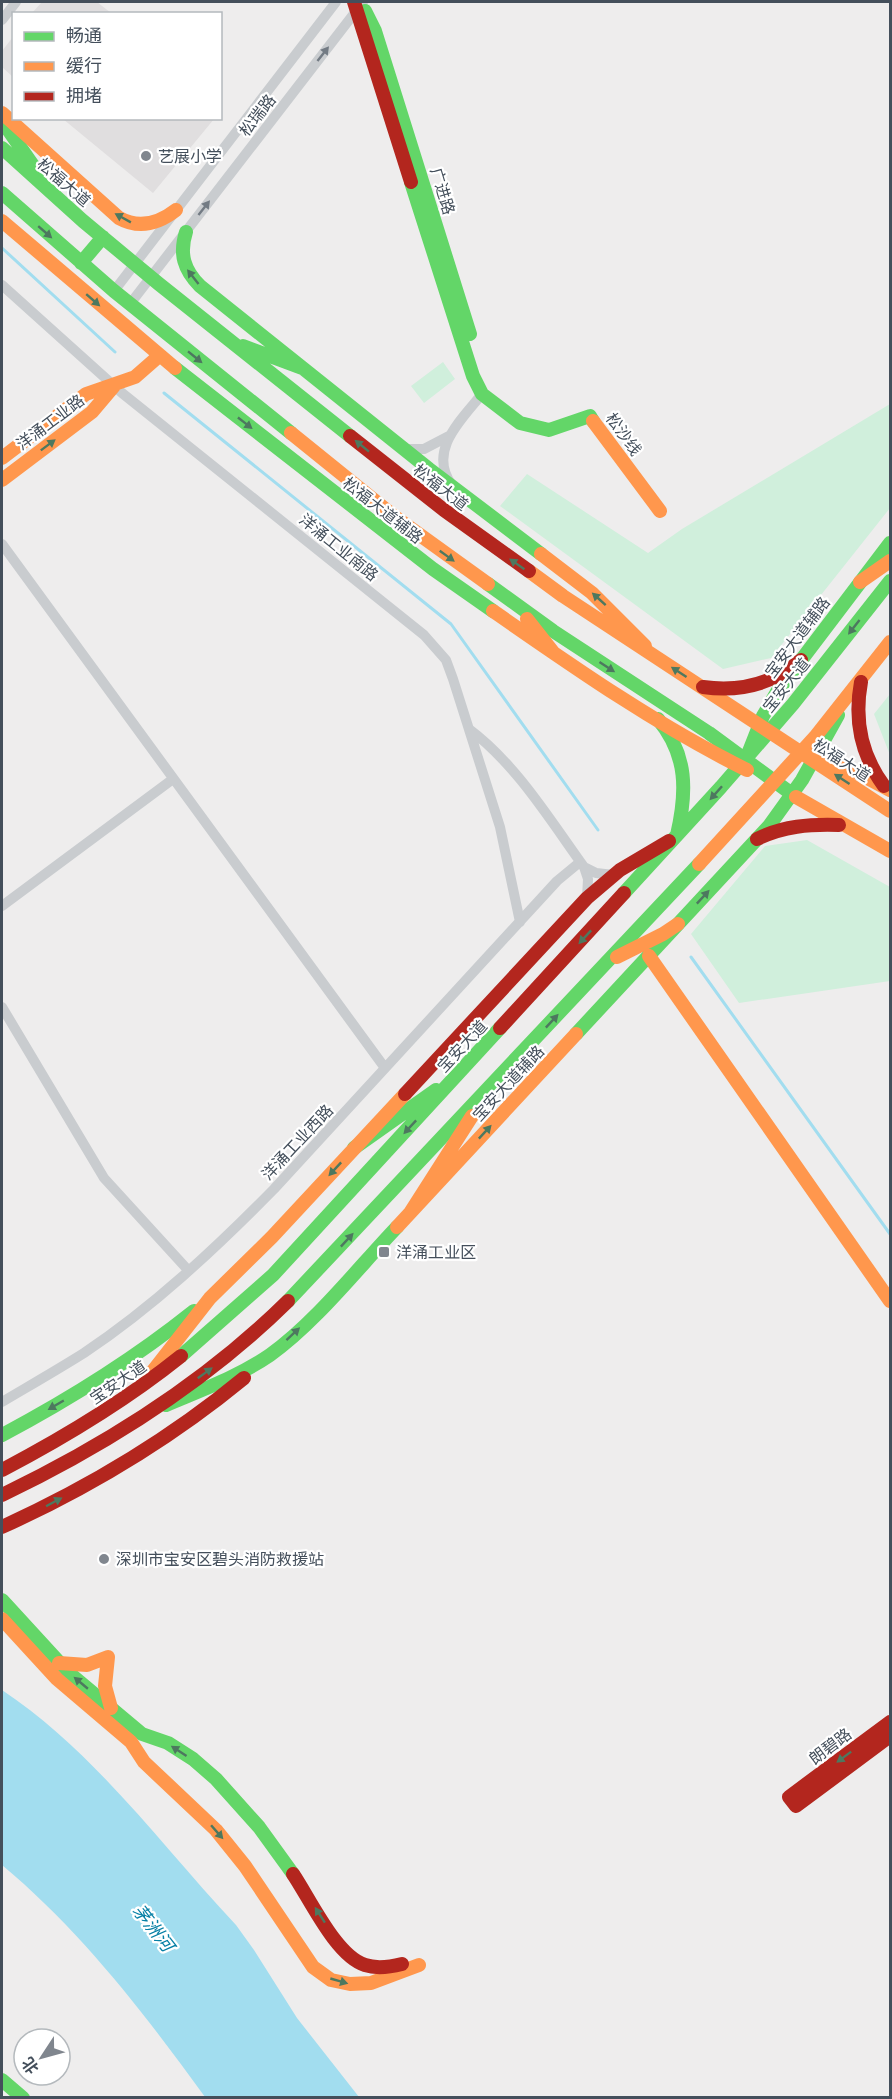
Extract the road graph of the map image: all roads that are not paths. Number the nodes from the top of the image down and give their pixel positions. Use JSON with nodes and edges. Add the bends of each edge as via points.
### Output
{"nodes":[{"id":1,"x":16,"y":2,"type":"edge"},
{"id":2,"x":336,"y":2,"type":"edge"},
{"id":3,"x":359,"y":4,"type":"edge"},
{"id":4,"x":2,"y":20,"type":"edge"},
{"id":5,"x":2,"y":113,"type":"edge"},
{"id":6,"x":2,"y":121,"type":"edge"},
{"id":7,"x":2,"y":148,"type":"edge"},
{"id":8,"x":2,"y":193,"type":"edge"},
{"id":9,"x":64,"y":204,"type":"junction"},
{"id":10,"x":176,"y":210,"type":"junction"},
{"id":11,"x":2,"y":220,"type":"edge"},
{"id":12,"x":186,"y":232,"type":"junction"},
{"id":13,"x":103,"y":237,"type":"junction"},
{"id":14,"x":81,"y":263,"type":"junction"},
{"id":15,"x":135,"y":264,"type":"junction"},
{"id":16,"x":152,"y":277,"type":"junction"},
{"id":17,"x":2,"y":285,"type":"edge"},
{"id":18,"x":114,"y":291,"type":"junction"},
{"id":19,"x":130,"y":304,"type":"junction"},
{"id":20,"x":228,"y":338,"type":"junction"},
{"id":21,"x":159,"y":356,"type":"junction"},
{"id":22,"x":302,"y":368,"type":"junction"},
{"id":23,"x":114,"y":386,"type":"junction"},
{"id":24,"x":482,"y":394,"type":"junction"},
{"id":25,"x":449,"y":436,"type":"junction"},
{"id":26,"x":402,"y":448,"type":"junction"},
{"id":27,"x":2,"y":458,"type":"edge"},
{"id":28,"x":2,"y":480,"type":"edge"},
{"id":29,"x":457,"y":491,"type":"junction"},
{"id":30,"x":660,"y":512,"type":"dead end"},
{"id":31,"x":891,"y":543,"type":"edge"},
{"id":32,"x":2,"y":544,"type":"edge"},
{"id":33,"x":891,"y":561,"type":"edge"},
{"id":34,"x":891,"y":581,"type":"edge"},
{"id":35,"x":860,"y":582,"type":"junction"},
{"id":36,"x":508,"y":600,"type":"junction"},
{"id":37,"x":891,"y":642,"type":"edge"},
{"id":38,"x":553,"y":652,"type":"junction"},
{"id":39,"x":885,"y":652,"type":"edge"},
{"id":40,"x":655,"y":656,"type":"junction"},
{"id":41,"x":801,"y":660,"type":"junction"},
{"id":42,"x":861,"y":679,"type":"junction"},
{"id":43,"x":701,"y":686,"type":"junction"},
{"id":44,"x":658,"y":719,"type":"junction"},
{"id":45,"x":765,"y":728,"type":"junction"},
{"id":46,"x":469,"y":729,"type":"junction"},
{"id":47,"x":810,"y":753,"type":"junction"},
{"id":48,"x":743,"y":763,"type":"junction"},
{"id":49,"x":173,"y":779,"type":"junction"},
{"id":50,"x":775,"y":783,"type":"junction"},
{"id":51,"x":887,"y":788,"type":"edge"},
{"id":52,"x":792,"y":795,"type":"junction"},
{"id":53,"x":891,"y":812,"type":"edge"},
{"id":54,"x":842,"y":825,"type":"junction"},
{"id":55,"x":676,"y":837,"type":"junction"},
{"id":56,"x":757,"y":839,"type":"junction"},
{"id":57,"x":875,"y":843,"type":"junction"},
{"id":58,"x":891,"y":851,"type":"edge"},
{"id":59,"x":891,"y":858,"type":"edge"},
{"id":60,"x":582,"y":865,"type":"junction"},
{"id":61,"x":614,"y":874,"type":"junction"},
{"id":62,"x":587,"y":898,"type":"junction"},
{"id":63,"x":2,"y":906,"type":"edge"},
{"id":64,"x":520,"y":922,"type":"junction"},
{"id":65,"x":678,"y":924,"type":"junction"},
{"id":66,"x":649,"y":956,"type":"junction"},
{"id":67,"x":602,"y":968,"type":"junction"},
{"id":68,"x":2,"y":1007,"type":"edge"},
{"id":69,"x":468,"y":1064,"type":"junction"},
{"id":70,"x":385,"y":1068,"type":"junction"},
{"id":71,"x":494,"y":1083,"type":"junction"},
{"id":72,"x":354,"y":1148,"type":"junction"},
{"id":73,"x":410,"y":1213,"type":"junction"},
{"id":74,"x":188,"y":1270,"type":"junction"},
{"id":75,"x":222,"y":1285,"type":"junction"},
{"id":76,"x":891,"y":1301,"type":"edge"},
{"id":77,"x":272,"y":1353,"type":"junction"},
{"id":78,"x":133,"y":1393,"type":"junction"},
{"id":79,"x":2,"y":1402,"type":"edge"},
{"id":80,"x":133,"y":1423,"type":"junction"},
{"id":81,"x":2,"y":1435,"type":"edge"},
{"id":82,"x":2,"y":1470,"type":"edge"},
{"id":83,"x":2,"y":1495,"type":"edge"},
{"id":84,"x":2,"y":1527,"type":"edge"},
{"id":85,"x":2,"y":1600,"type":"edge"},
{"id":86,"x":2,"y":1619,"type":"edge"},
{"id":87,"x":59,"y":1663,"type":"junction"},
{"id":88,"x":111,"y":1708,"type":"junction"},
{"id":89,"x":891,"y":1722,"type":"edge"},
{"id":90,"x":891,"y":1736,"type":"edge"},
{"id":91,"x":2,"y":2080,"type":"edge"},
{"id":92,"x":23,"y":2097,"type":"edge"}],
"edges":[{"from":1,"to":4,"type":"street"},
{"from":2,"to":10,"type":"street","name":"松瑞路"},
{"from":12,"to":3,"type":"street","name":"松瑞路","one_way":true},
{"from":3,"to":24,"type":"main road","name":"广进路","via":[[469,364]]},
{"from":10,"to":5,"type":"main road","one_way":true,"via":[[149,224],[123,220]]},
{"from":6,"to":9,"type":"main road"},
{"from":7,"to":9,"type":"main road","name":"松福大道"},
{"from":8,"to":14,"type":"main road","one_way":true},
{"from":9,"to":13,"type":"main road","name":"松福大道"},
{"from":10,"to":15,"type":"street","name":"松瑞路"},
{"from":11,"to":21,"type":"main road","name":"松福大道辅路","one_way":true},
{"from":12,"to":16,"type":"street","name":"松瑞路"},
{"from":22,"to":12,"type":"main road","one_way":true,"via":[[191,276],[181,251]]},
{"from":13,"to":14,"type":"main road"},
{"from":13,"to":15,"type":"main road","name":"松福大道"},
{"from":14,"to":18,"type":"main road"},
{"from":15,"to":16,"type":"main road","name":"松福大道"},
{"from":15,"to":18,"type":"street","name":"松瑞路"},
{"from":16,"to":19,"type":"street","name":"松瑞路"},
{"from":16,"to":20,"type":"main road","name":"松福大道"},
{"from":17,"to":23,"type":"street","name":"洋涌工业南路"},
{"from":18,"to":19,"type":"main road"},
{"from":19,"to":36,"type":"main road","one_way":true,"via":[[394,517]]},
{"from":20,"to":22,"type":"main road"},
{"from":40,"to":20,"type":"main road","name":"松福大道","one_way":true,"via":[[463,525]]},
{"from":21,"to":23,"type":"main road","name":"洋涌工业路","via":[[135,376]]},
{"from":21,"to":38,"type":"main road","name":"松福大道辅路","one_way":true,"via":[[394,540]]},
{"from":22,"to":26,"type":"main road"},
{"from":23,"to":27,"type":"main road","name":"洋涌工业路","via":[[86,394]]},
{"from":28,"to":23,"type":"main road","name":"洋涌工业路","one_way":true,"via":[[92,412]]},
{"from":23,"to":46,"type":"street","name":"洋涌工业南路","via":[[429,640],[449,668]]},
{"from":24,"to":25,"type":"street"},
{"from":24,"to":30,"type":"main road","name":"松沙线","via":[[520,423],[549,430],[590,416]]},
{"from":25,"to":26,"type":"street","via":[[424,449]]},
{"from":25,"to":29,"type":"street","via":[[443,466]]},
{"from":26,"to":29,"type":"main road"},
{"from":40,"to":29,"type":"main road","one_way":true,"via":[[592,593]]},
{"from":31,"to":35,"type":"main road","name":"宝安大道辅路"},
{"from":32,"to":49,"type":"street"},
{"from":33,"to":35,"type":"main road"},
{"from":34,"to":45,"type":"main road","name":"宝安大道","one_way":true},
{"from":35,"to":41,"type":"main road","name":"宝安大道辅路"},
{"from":36,"to":38,"type":"main road"},
{"from":36,"to":48,"type":"main road","one_way":true,"via":[[709,733]]},
{"from":37,"to":39,"type":"main road"},
{"from":38,"to":44,"type":"main road","name":"松福大道辅路"},
{"from":39,"to":42,"type":"main road"},
{"from":43,"to":40,"type":"main road","name":"松福大道","one_way":true},
{"from":41,"to":43,"type":"main road","via":[[759,683],[731,688]]},
{"from":41,"to":45,"type":"main road","name":"宝安大道辅路","via":[[772,698]]},
{"from":42,"to":47,"type":"main road"},
{"from":42,"to":51,"type":"main road","via":[[858,711],[862,745]]},
{"from":43,"to":45,"type":"main road","name":"松福大道"},
{"from":44,"to":48,"type":"main road","name":"松福大道辅路","via":[[699,746]]},
{"from":44,"to":55,"type":"main road","via":[[675,744],[682,765],[683,799]]},
{"from":45,"to":47,"type":"main road","name":"松福大道"},
{"from":45,"to":48,"type":"main road","name":"宝安大道"},
{"from":46,"to":60,"type":"street","via":[[508,765]]},
{"from":46,"to":64,"type":"street","name":"洋涌工业南路","via":[[500,827]]},
{"from":47,"to":50,"type":"main road"},
{"from":47,"to":51,"type":"main road"},
{"from":47,"to":52,"type":"main road","name":"宝安大道辅路"},
{"from":53,"to":47,"type":"main road","name":"松福大道","one_way":true},
{"from":48,"to":50,"type":"main road"},
{"from":48,"to":55,"type":"main road","name":"宝安大道","one_way":true},
{"from":49,"to":63,"type":"street"},
{"from":49,"to":70,"type":"street"},
{"from":50,"to":52,"type":"main road"},
{"from":50,"to":67,"type":"main road"},
{"from":52,"to":54,"type":"main road"},
{"from":52,"to":56,"type":"main road","name":"宝安大道辅路"},
{"from":54,"to":56,"type":"main road","via":[[788,828]]},
{"from":54,"to":57,"type":"main road"},
{"from":55,"to":61,"type":"main road"},
{"from":55,"to":69,"type":"main road","name":"宝安大道","one_way":true},
{"from":65,"to":56,"type":"main road","name":"宝安大道辅路","one_way":true},
{"from":57,"to":58,"type":"main road"},
{"from":57,"to":59,"type":"main road"},
{"from":60,"to":61,"type":"street","via":[[602,875]]},
{"from":60,"to":62,"type":"street","via":[[588,879]]},
{"from":60,"to":64,"type":"street","name":"洋涌工业西路","via":[[557,881]]},
{"from":61,"to":62,"type":"main road"},
{"from":62,"to":72,"type":"main road"},
{"from":64,"to":70,"type":"street","name":"洋涌工业西路"},
{"from":65,"to":66,"type":"main road","name":"宝安大道辅路"},
{"from":65,"to":67,"type":"main road"},
{"from":73,"to":66,"type":"main road","name":"宝安大道辅路","one_way":true},
{"from":66,"to":76,"type":"main road"},
{"from":71,"to":67,"type":"main road","one_way":true},
{"from":68,"to":74,"type":"street","via":[[104,1178]]},
{"from":69,"to":72,"type":"main road"},
{"from":69,"to":78,"type":"main road","name":"宝安大道","one_way":true,"via":[[273,1275],[204,1338]]},
{"from":70,"to":74,"type":"street","name":"洋涌工业西路","via":[[274,1189]]},
{"from":71,"to":73,"type":"main road"},
{"from":80,"to":71,"type":"main road","one_way":true,"via":[[217,1364],[269,1320]]},
{"from":72,"to":75,"type":"main road","one_way":true},
{"from":77,"to":73,"type":"main road","name":"宝安大道辅路","one_way":true,"via":[[320,1310]]},
{"from":74,"to":79,"type":"street","name":"洋涌工业西路","via":[[85,1352]]},
{"from":75,"to":78,"type":"main road"},
{"from":75,"to":81,"type":"main road","one_way":true,"via":[[171,1329],[107,1374]]},
{"from":77,"to":80,"type":"main road","name":"宝安大道辅路","via":[[229,1379]]},
{"from":84,"to":77,"type":"main road","one_way":true,"via":[[155,1445],[207,1408]]},
{"from":78,"to":82,"type":"main road","name":"宝安大道"},
{"from":80,"to":83,"type":"main road"},
{"from":85,"to":87,"type":"main road"},
{"from":86,"to":88,"type":"main road","one_way":true,"via":[[57,1679],[131,1742],[144,1762],[216,1830],[313,1966],[331,1980],[350,1984],[371,1983],[418,1962],[387,1968],[369,1967],[354,1960],[340,1947],[253,1818],[213,1776],[180,1751],[142,1734]]},
{"from":88,"to":87,"type":"main road","one_way":true},
{"from":87,"to":88,"type":"main road","via":[[87,1665],[108,1657],[105,1686]]},
{"from":89,"to":90,"type":"main road","name":"朗碧路","one_way":true,"via":[[793,1801]]},
{"from":91,"to":92,"type":"main road"}]}
